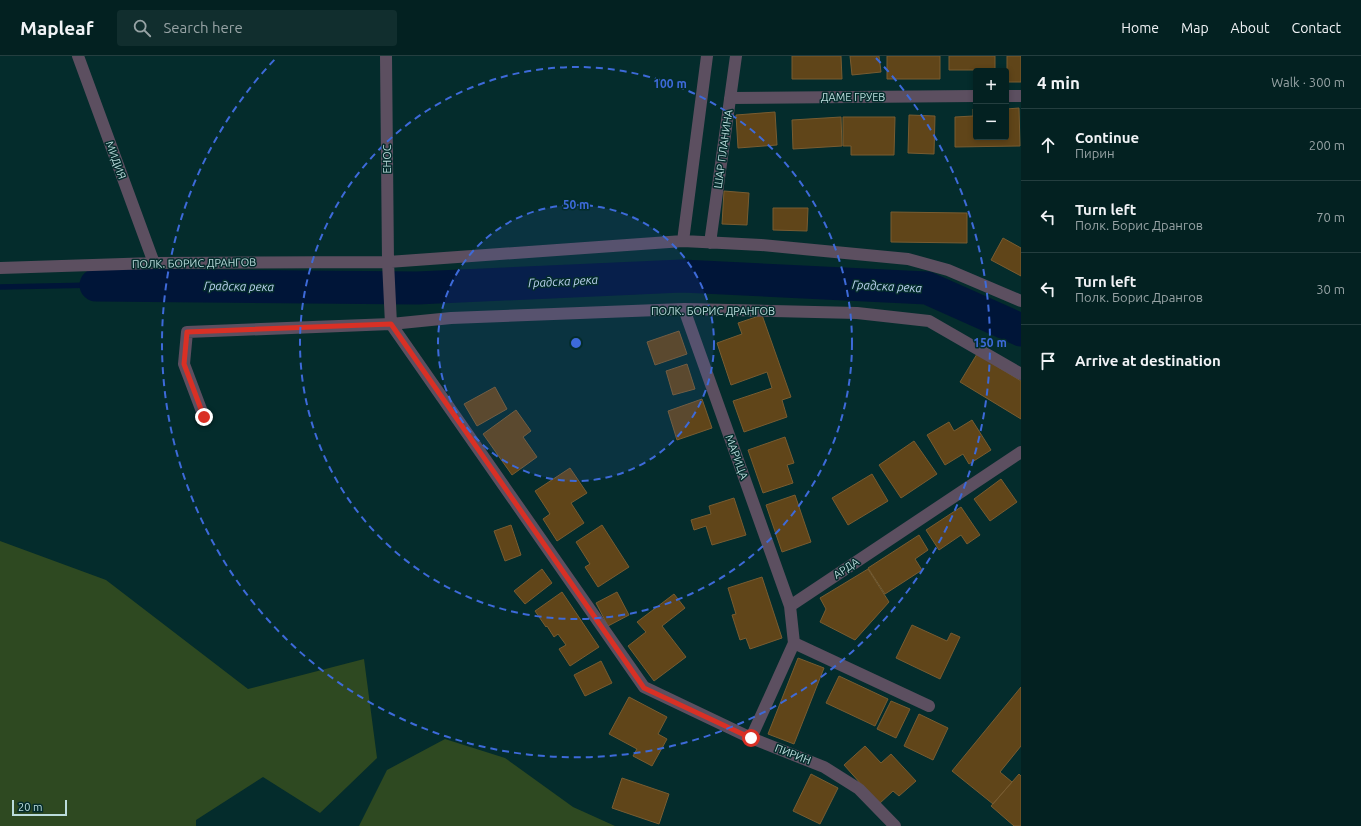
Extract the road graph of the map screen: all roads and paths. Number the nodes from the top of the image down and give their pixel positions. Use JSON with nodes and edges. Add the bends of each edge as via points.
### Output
{"nodes":[{"id":1,"x":78,"y":56,"type":"edge"},
{"id":2,"x":386,"y":56,"type":"edge"},
{"id":3,"x":707,"y":56,"type":"edge"},
{"id":4,"x":736,"y":56,"type":"edge"},
{"id":5,"x":973,"y":96,"type":"edge"},
{"id":6,"x":1009,"y":96,"type":"edge"},
{"id":7,"x":1021,"y":96,"type":"edge"},
{"id":8,"x":730,"y":98,"type":"junction"},
{"id":9,"x":683,"y":241,"type":"junction"},
{"id":10,"x":710,"y":243,"type":"junction"},
{"id":11,"x":388,"y":262,"type":"junction"},
{"id":12,"x":154,"y":263,"type":"junction"},
{"id":13,"x":0,"y":268,"type":"edge"},
{"id":14,"x":1021,"y":301,"type":"edge"},
{"id":15,"x":684,"y":309,"type":"junction"},
{"id":16,"x":391,"y":324,"type":"junction"},
{"id":17,"x":1021,"y":374,"type":"edge"},
{"id":18,"x":204,"y":417,"type":"dead end"},
{"id":19,"x":1021,"y":452,"type":"edge"},
{"id":20,"x":790,"y":606,"type":"junction"},
{"id":21,"x":794,"y":643,"type":"junction"},
{"id":22,"x":929,"y":706,"type":"dead end"},
{"id":23,"x":751,"y":738,"type":"junction"},
{"id":24,"x":895,"y":826,"type":"edge"}],
"edges":[{"from":1,"to":12,"type":"street","name":"МИДИЯ"},
{"from":2,"to":11,"type":"street","name":"ЕНОС"},
{"from":3,"to":9,"type":"street"},
{"from":4,"to":8,"type":"street","name":"ШАР ПЛАНИНА"},
{"from":5,"to":8,"type":"street","name":"ДАМЕ ГРУЕВ"},
{"from":6,"to":7,"type":"street"},
{"from":8,"to":10,"type":"street","name":"ШАР ПЛАНИНА"},
{"from":9,"to":10,"type":"street","name":"ПОЛК. БОРИС ДРАНГОВ"},
{"from":9,"to":11,"type":"street","name":"ПОЛК. БОРИС ДРАНГОВ"},
{"from":10,"to":14,"type":"street","name":"ПОЛК. БОРИС ДРАНГОВ","via":[[761,245],[908,259],[948,270]]},
{"from":11,"to":12,"type":"street","name":"ПОЛК. БОРИС ДРАНГОВ"},
{"from":11,"to":16,"type":"street"},
{"from":12,"to":13,"type":"street","name":"ПОЛК. БОРИС ДРАНГОВ"},
{"from":15,"to":16,"type":"street","name":"ПОЛК. БОРИС ДРАНГОВ","via":[[451,318]]},
{"from":15,"to":17,"type":"street","name":"ПОЛК. БОРИС ДРАНГОВ","via":[[857,313],[929,321]]},
{"from":15,"to":20,"type":"street","name":"МАРИЦА"},
{"from":16,"to":18,"type":"street","name":"ПОЛК. БОРИС ДРАНГОВ","via":[[187,332],[184,364]]},
{"from":16,"to":23,"type":"street","name":"ПИРИН","via":[[644,688]]},
{"from":19,"to":20,"type":"street","name":"АРДА"},
{"from":20,"to":21,"type":"street"},
{"from":21,"to":22,"type":"street"},
{"from":21,"to":23,"type":"street"},
{"from":23,"to":24,"type":"street","name":"ПИРИН","via":[[824,767],[859,789]]}]}
